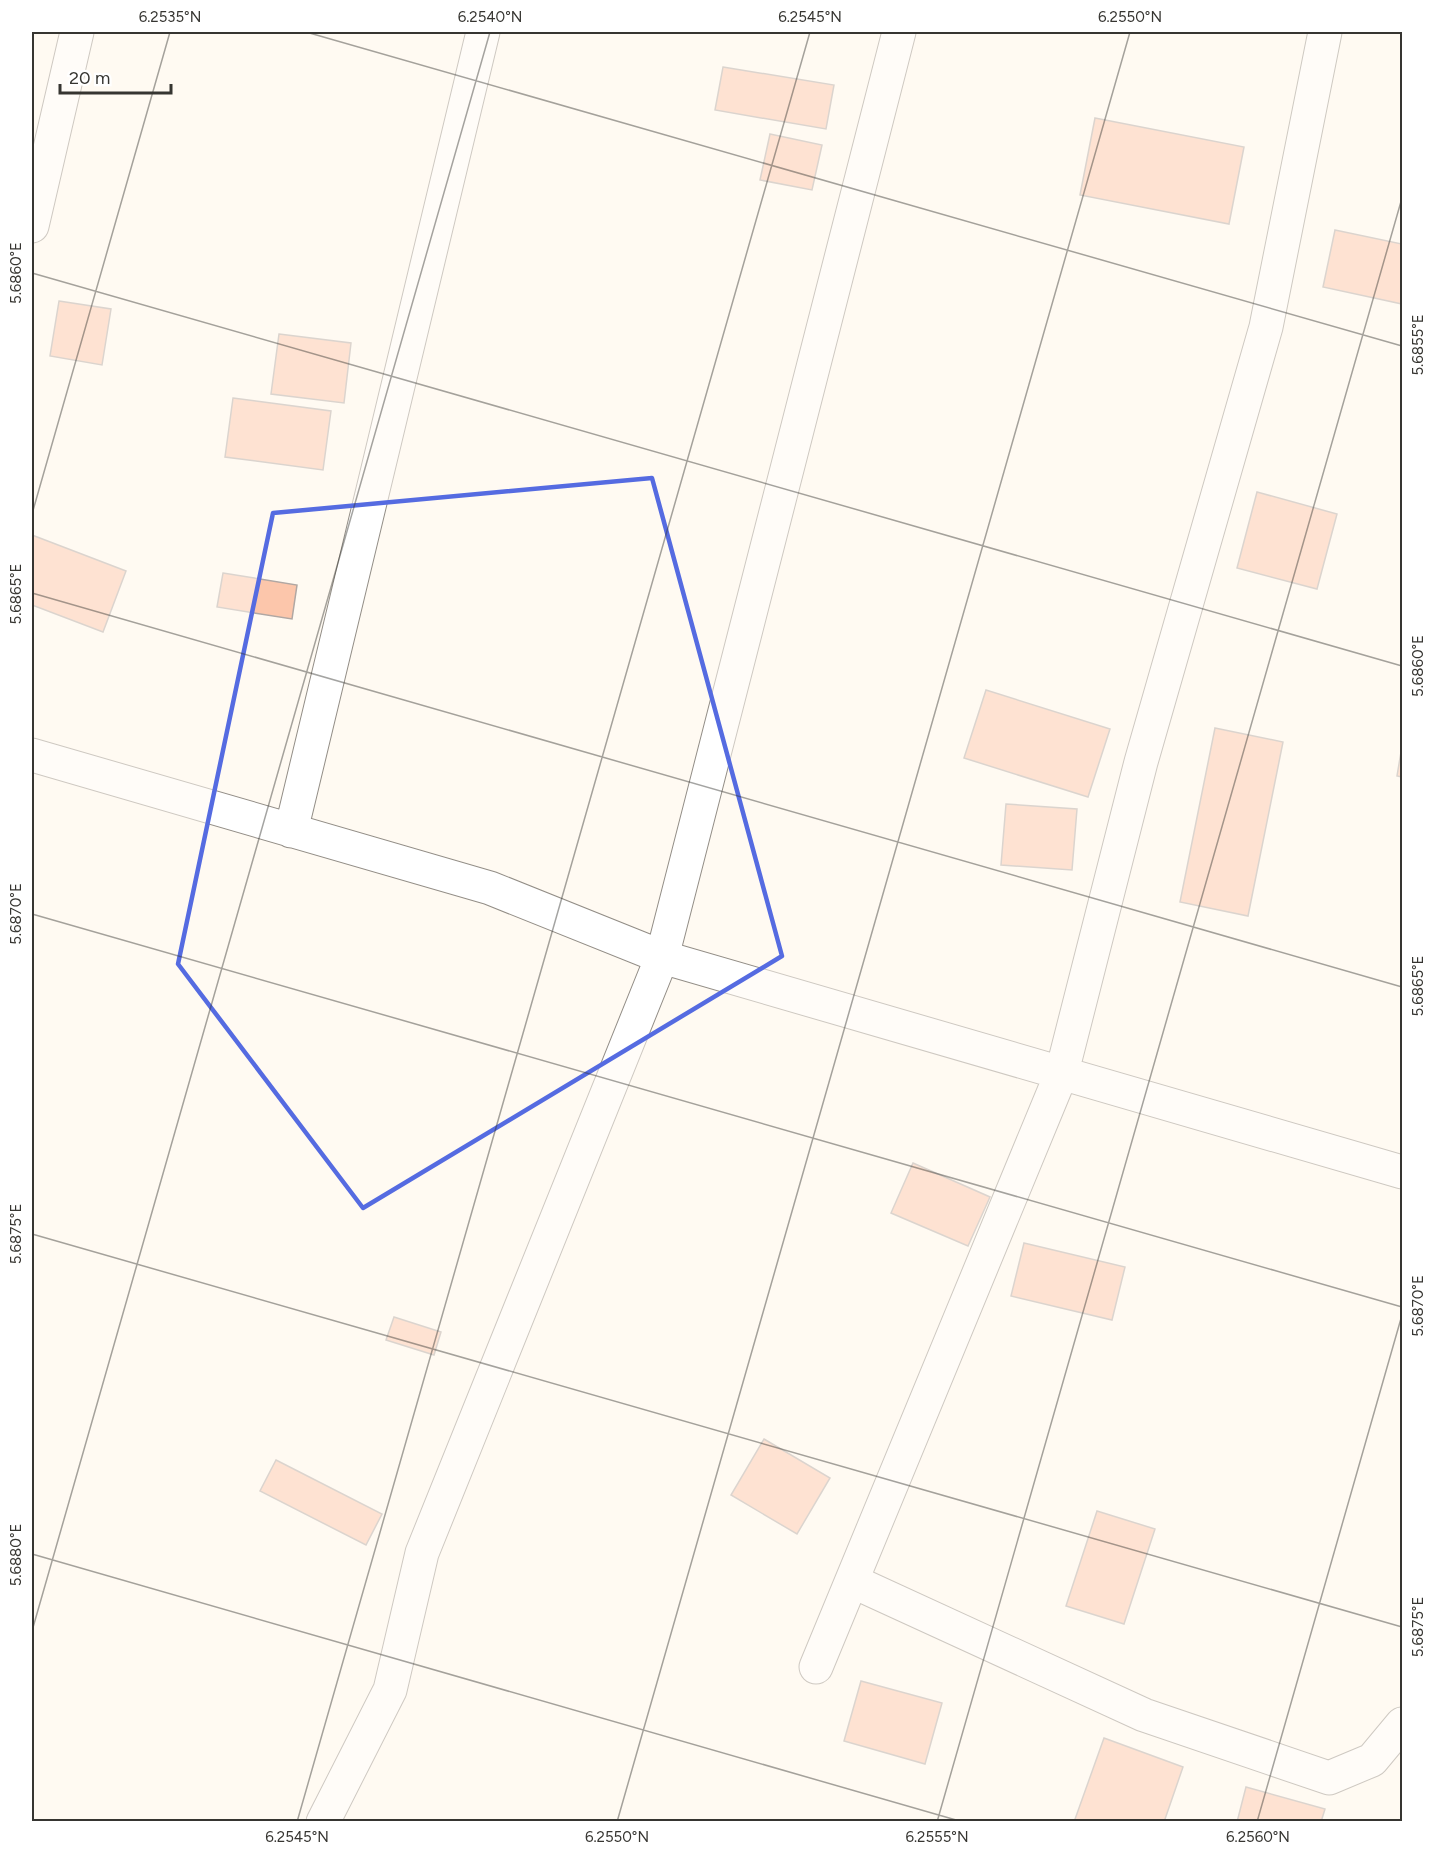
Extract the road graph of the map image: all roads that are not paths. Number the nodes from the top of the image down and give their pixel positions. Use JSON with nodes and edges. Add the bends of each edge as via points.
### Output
{"nodes":[{"id":1,"x":77,"y":32,"type":"edge"},
{"id":2,"x":483,"y":32,"type":"edge"},
{"id":3,"x":899,"y":32,"type":"edge"},
{"id":4,"x":1325,"y":32,"type":"edge"},
{"id":5,"x":32,"y":226,"type":"edge"},
{"id":6,"x":32,"y":755,"type":"edge"},
{"id":7,"x":291,"y":831,"type":"junction"},
{"id":8,"x":662,"y":957,"type":"junction"},
{"id":9,"x":1062,"y":1072,"type":"junction"},
{"id":10,"x":1402,"y":1172,"type":"edge"},
{"id":11,"x":852,"y":1581,"type":"junction"},
{"id":12,"x":816,"y":1667,"type":"dead end"},
{"id":13,"x":1402,"y":1724,"type":"edge"},
{"id":14,"x":323,"y":1821,"type":"edge"}],
"edges":[{"from":1,"to":5,"type":"street"},
{"from":2,"to":7,"type":"street"},
{"from":3,"to":8,"type":"street"},
{"from":4,"to":9,"type":"street","via":[[1266,327],[1141,762]]},
{"from":6,"to":7,"type":"street"},
{"from":7,"to":8,"type":"street","via":[[490,888]]},
{"from":8,"to":9,"type":"street"},
{"from":8,"to":14,"type":"street","via":[[423,1553],[390,1690]]},
{"from":9,"to":10,"type":"street"},
{"from":9,"to":11,"type":"street"},
{"from":11,"to":12,"type":"street"},
{"from":11,"to":13,"type":"street","via":[[1144,1715],[1329,1778],[1372,1760]]}]}
